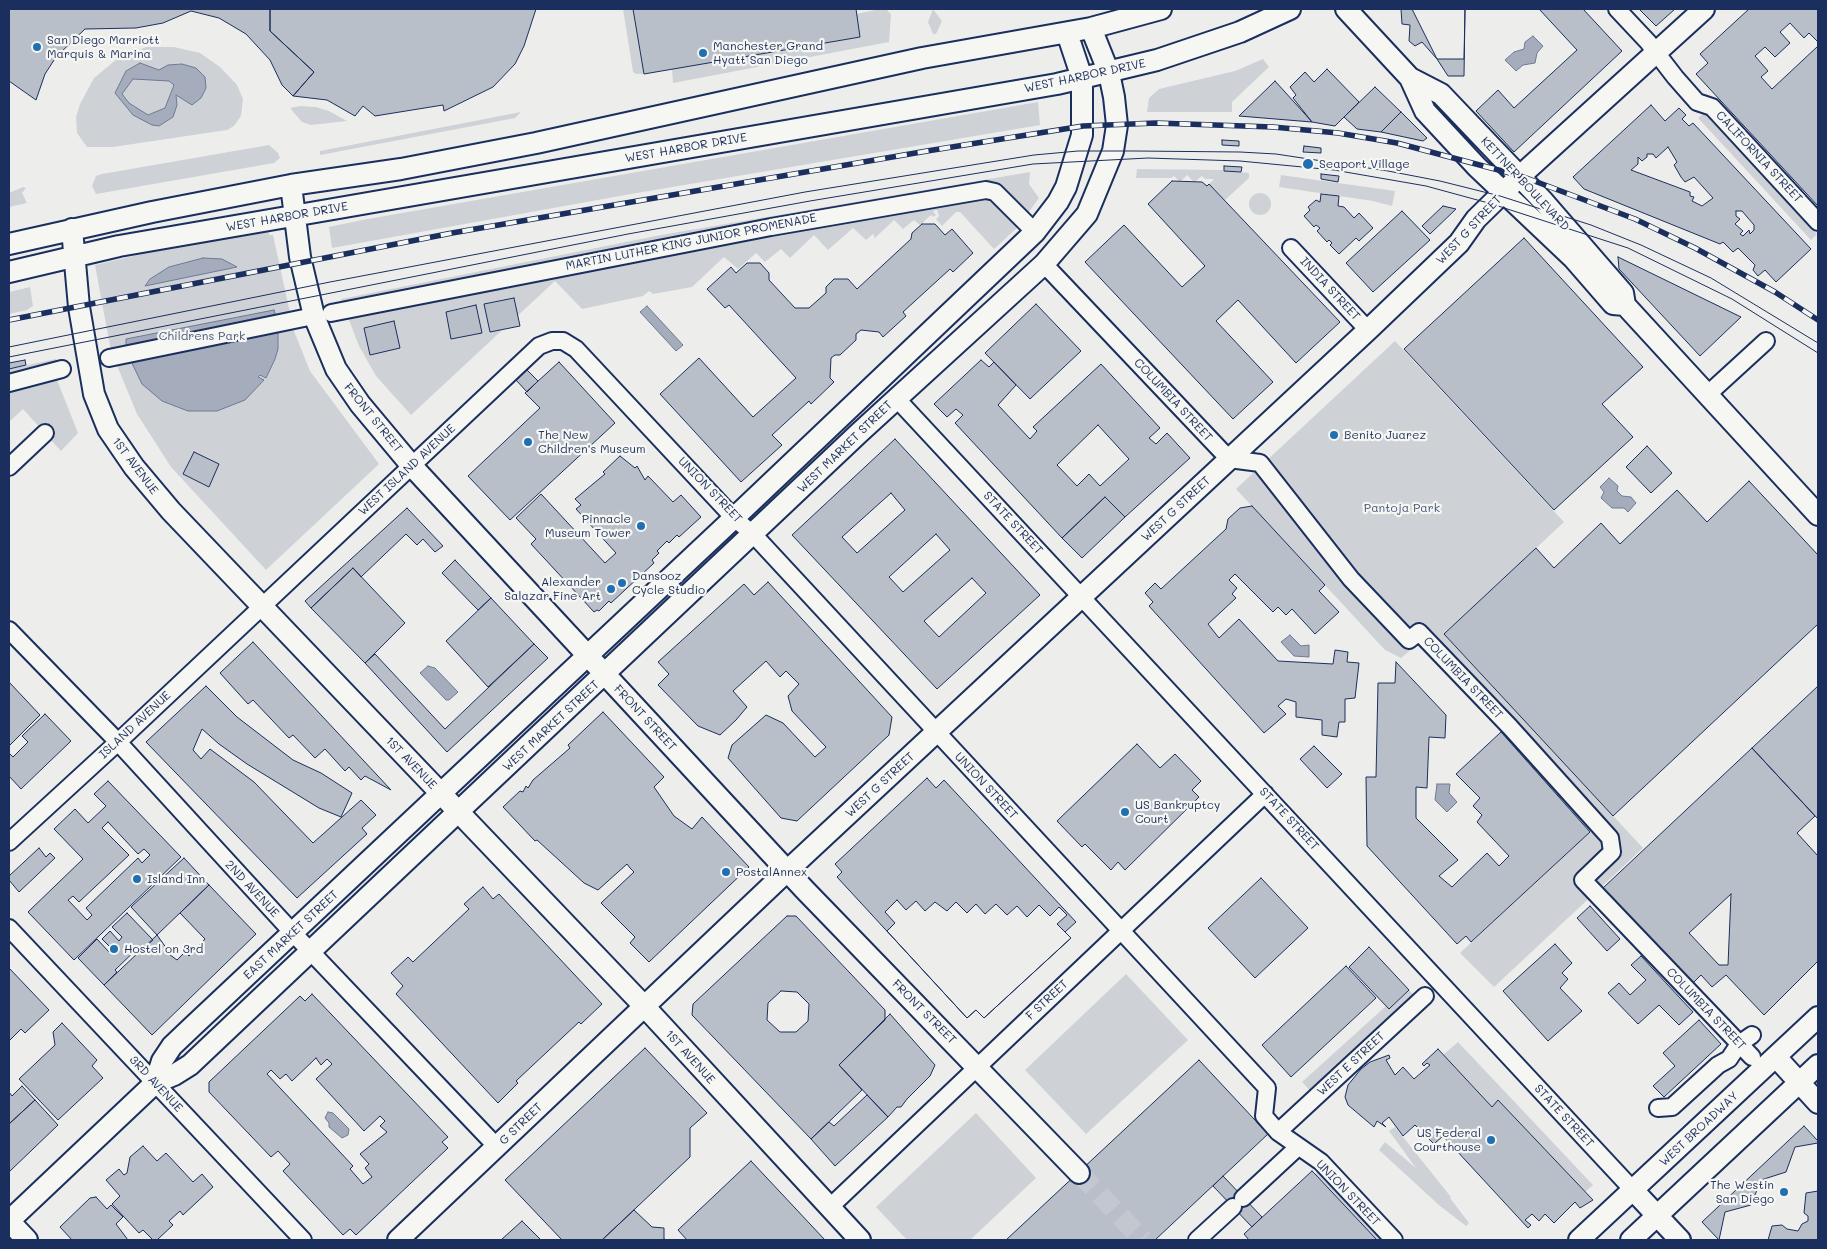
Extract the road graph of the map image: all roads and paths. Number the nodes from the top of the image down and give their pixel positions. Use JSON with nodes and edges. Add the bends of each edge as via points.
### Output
{"nodes":[{"id":1,"x":1162,"y":9,"type":"edge"},
{"id":2,"x":1290,"y":9,"type":"edge"},
{"id":3,"x":1346,"y":9,"type":"edge"},
{"id":4,"x":1617,"y":9,"type":"edge"},
{"id":5,"x":1704,"y":9,"type":"edge"},
{"id":6,"x":1091,"y":28,"type":"junction"},
{"id":7,"x":1066,"y":33,"type":"junction"},
{"id":8,"x":1657,"y":53,"type":"junction"},
{"id":9,"x":1108,"y":73,"type":"junction"},
{"id":10,"x":1082,"y":78,"type":"junction"},
{"id":11,"x":1410,"y":78,"type":"junction"},
{"id":12,"x":1519,"y":177,"type":"junction"},
{"id":13,"x":291,"y":185,"type":"junction"},
{"id":14,"x":1503,"y":193,"type":"junction"},
{"id":15,"x":295,"y":215,"type":"junction"},
{"id":16,"x":1818,"y":222,"type":"edge"},
{"id":17,"x":72,"y":230,"type":"junction"},
{"id":18,"x":1035,"y":232,"type":"junction"},
{"id":19,"x":9,"y":233,"type":"edge"},
{"id":20,"x":46,"y":235,"type":"junction"},
{"id":21,"x":9,"y":244,"type":"edge"},
{"id":22,"x":1291,"y":248,"type":"dead end"},
{"id":23,"x":73,"y":257,"type":"junction"},
{"id":24,"x":1044,"y":264,"type":"junction"},
{"id":25,"x":9,"y":272,"type":"edge"},
{"id":26,"x":1625,"y":305,"type":"junction"},
{"id":27,"x":331,"y":313,"type":"dead end"},
{"id":28,"x":304,"y":318,"type":"dead end"},
{"id":29,"x":935,"y":328,"type":"junction"},
{"id":30,"x":1368,"y":330,"type":"junction"},
{"id":31,"x":557,"y":341,"type":"joint"},
{"id":32,"x":1766,"y":341,"type":"dead end"},
{"id":33,"x":109,"y":358,"type":"dead end"},
{"id":34,"x":62,"y":370,"type":"dead end"},
{"id":35,"x":889,"y":370,"type":"junction"},
{"id":36,"x":9,"y":382,"type":"edge"},
{"id":37,"x":1707,"y":395,"type":"junction"},
{"id":38,"x":896,"y":398,"type":"junction"},
{"id":39,"x":870,"y":422,"type":"junction"},
{"id":40,"x":45,"y":433,"type":"dead end"},
{"id":41,"x":1229,"y":459,"type":"junction"},
{"id":42,"x":411,"y":465,"type":"junction"},
{"id":43,"x":9,"y":468,"type":"edge"},
{"id":44,"x":1818,"y":515,"type":"edge"},
{"id":45,"x":734,"y":518,"type":"junction"},
{"id":46,"x":754,"y":534,"type":"junction"},
{"id":47,"x":1082,"y":597,"type":"junction"},
{"id":48,"x":261,"y":607,"type":"junction"},
{"id":49,"x":9,"y":630,"type":"edge"},
{"id":50,"x":588,"y":656,"type":"junction"},
{"id":51,"x":605,"y":674,"type":"junction"},
{"id":52,"x":937,"y":732,"type":"junction"},
{"id":53,"x":118,"y":742,"type":"junction"},
{"id":54,"x":1265,"y":794,"type":"junction"},
{"id":55,"x":441,"y":795,"type":"junction"},
{"id":56,"x":458,"y":813,"type":"junction"},
{"id":57,"x":393,"y":840,"type":"junction"},
{"id":58,"x":9,"y":842,"type":"edge"},
{"id":59,"x":787,"y":871,"type":"junction"},
{"id":60,"x":379,"y":888,"type":"junction"},
{"id":61,"x":9,"y":928,"type":"edge"},
{"id":62,"x":1120,"y":931,"type":"junction"},
{"id":63,"x":293,"y":933,"type":"junction"},
{"id":64,"x":311,"y":952,"type":"junction"},
{"id":65,"x":1425,"y":996,"type":"dead end"},
{"id":66,"x":644,"y":1006,"type":"junction"},
{"id":67,"x":1818,"y":1018,"type":"edge"},
{"id":68,"x":1745,"y":1039,"type":"junction"},
{"id":69,"x":1752,"y":1057,"type":"dead end"},
{"id":70,"x":1776,"y":1057,"type":"junction"},
{"id":71,"x":1818,"y":1065,"type":"edge"},
{"id":72,"x":978,"y":1066,"type":"junction"},
{"id":73,"x":1800,"y":1082,"type":"junction"},
{"id":74,"x":155,"y":1083,"type":"junction"},
{"id":75,"x":1818,"y":1102,"type":"edge"},
{"id":76,"x":1658,"y":1108,"type":"dead end"},
{"id":77,"x":1278,"y":1132,"type":"junction"},
{"id":78,"x":497,"y":1147,"type":"junction"},
{"id":79,"x":1298,"y":1147,"type":"junction"},
{"id":80,"x":1079,"y":1172,"type":"tunnel mouth"},
{"id":81,"x":1633,"y":1190,"type":"junction"},
{"id":82,"x":830,"y":1206,"type":"junction"},
{"id":83,"x":1657,"y":1216,"type":"junction"},
{"id":84,"x":9,"y":1221,"type":"edge"},
{"id":85,"x":27,"y":1240,"type":"edge"},
{"id":86,"x":304,"y":1240,"type":"edge"},
{"id":87,"x":398,"y":1240,"type":"edge"},
{"id":88,"x":860,"y":1240,"type":"edge"},
{"id":89,"x":1197,"y":1240,"type":"edge"},
{"id":90,"x":1394,"y":1240,"type":"edge"},
{"id":91,"x":1579,"y":1240,"type":"edge"},
{"id":92,"x":1631,"y":1240,"type":"edge"},
{"id":93,"x":1680,"y":1240,"type":"edge"}],
"edges":[{"from":1,"to":6,"type":"main road"},
{"from":2,"to":9,"type":"main road","name":"WEST HARBOR DRIVE","via":[[1240,32]]},
{"from":3,"to":11,"type":"main road","name":"KETTNER BOULEVARD"},
{"from":4,"to":8,"type":"street","name":"CALIFORNIA STREET"},
{"from":5,"to":8,"type":"main road","name":"WEST G STREET"},
{"from":6,"to":7,"type":"main road"},
{"from":6,"to":9,"type":"main road","name":"WEST MARKET STREET"},
{"from":7,"to":10,"type":"main road","name":"WEST MARKET STREET"},
{"from":7,"to":13,"type":"main road","via":[[922,58],[536,143],[401,169]]},
{"from":8,"to":12,"type":"main road","name":"WEST G STREET"},
{"from":8,"to":16,"type":"street","name":"CALIFORNIA STREET","via":[[1697,102],[1712,107]]},
{"from":9,"to":10,"type":"main road","name":"WEST HARBOR DRIVE"},
{"from":9,"to":24,"type":"main road","name":"WEST MARKET STREET","via":[[1116,125],[1111,159],[1087,214]]},
{"from":10,"to":15,"type":"main road","name":"WEST HARBOR DRIVE"},
{"from":10,"to":18,"type":"main road","name":"WEST MARKET STREET","via":[[1083,126],[1076,161],[1058,202]]},
{"from":11,"to":12,"type":"main road","name":"KETTNER BOULEVARD","via":[[1441,94]]},
{"from":11,"to":14,"type":"main road","name":"KETTNER BOULEVARD","via":[[1425,111]]},
{"from":12,"to":14,"type":"main road","name":"WEST G STREET"},
{"from":12,"to":26,"type":"main road","name":"KETTNER BOULEVARD","via":[[1623,293]]},
{"from":13,"to":15,"type":"main road","name":"FRONT STREET"},
{"from":13,"to":17,"type":"main road"},
{"from":14,"to":26,"type":"main road","name":"KETTNER BOULEVARD","via":[[1573,258],[1613,304]]},
{"from":14,"to":30,"type":"main road","name":"WEST G STREET","via":[[1476,219],[1459,244]]},
{"from":15,"to":23,"type":"main road","name":"WEST HARBOR DRIVE"},
{"from":15,"to":42,"type":"main road","name":"FRONT STREET","via":[[306,287],[336,369]]},
{"from":17,"to":20,"type":"main road"},
{"from":17,"to":23,"type":"main road","name":"1ST AVENUE"},
{"from":18,"to":27,"type":"street","name":"MARTIN LUTHER KING JUNIOR PROMENADE","via":[[994,192],[986,190],[771,227]]},
{"from":18,"to":29,"type":"main road","name":"WEST MARKET STREET"},
{"from":19,"to":20,"type":"main road"},
{"from":20,"to":21,"type":"main road"},
{"from":22,"to":30,"type":"street","name":"INDIA STREET"},
{"from":23,"to":25,"type":"main road","name":"WEST HARBOR DRIVE"},
{"from":23,"to":48,"type":"main road","name":"1ST AVENUE","via":[[87,364],[94,394],[108,429],[134,467],[171,511]]},
{"from":24,"to":38,"type":"main road","name":"WEST MARKET STREET"},
{"from":24,"to":41,"type":"street","name":"COLUMBIA STREET"},
{"from":26,"to":37,"type":"main road","name":"KETTNER BOULEVARD"},
{"from":28,"to":33,"type":"street"},
{"from":29,"to":35,"type":"main road","name":"WEST MARKET STREET"},
{"from":29,"to":38,"type":"main road","via":[[930,350],[909,372]]},
{"from":30,"to":41,"type":"main road","name":"WEST G STREET"},
{"from":31,"to":42,"type":"street","name":"WEST ISLAND AVENUE","via":[[539,346]]},
{"from":31,"to":45,"type":"street","name":"UNION STREET","via":[[564,341],[576,349]]},
{"from":32,"to":37,"type":"street"},
{"from":34,"to":36,"type":"street"},
{"from":35,"to":39,"type":"main road","via":[[890,382],[873,409]]},
{"from":35,"to":45,"type":"main road","name":"WEST MARKET STREET"},
{"from":37,"to":44,"type":"main road","name":"KETTNER BOULEVARD"},
{"from":38,"to":39,"type":"main road","name":"WEST MARKET STREET"},
{"from":38,"to":47,"type":"street","name":"STATE STREET"},
{"from":39,"to":46,"type":"main road","name":"WEST MARKET STREET"},
{"from":40,"to":43,"type":"street"},
{"from":41,"to":47,"type":"main road","name":"WEST G STREET"},
{"from":41,"to":68,"type":"street","name":"COLUMBIA STREET","via":[[1260,463],[1351,579],[1409,640],[1420,632],[1610,838],[1612,852],[1583,880]]},
{"from":42,"to":48,"type":"street","name":"WEST ISLAND AVENUE"},
{"from":42,"to":50,"type":"main road","name":"FRONT STREET"},
{"from":45,"to":46,"type":"street","name":"UNION STREET"},
{"from":45,"to":50,"type":"main road","name":"WEST MARKET STREET"},
{"from":46,"to":51,"type":"main road","name":"WEST MARKET STREET"},
{"from":46,"to":52,"type":"street","name":"UNION STREET"},
{"from":47,"to":52,"type":"main road","name":"WEST G STREET"},
{"from":47,"to":54,"type":"street","name":"STATE STREET"},
{"from":48,"to":53,"type":"street","name":"ISLAND AVENUE"},
{"from":48,"to":55,"type":"main road","name":"1ST AVENUE"},
{"from":49,"to":53,"type":"street","name":"2ND AVENUE"},
{"from":50,"to":51,"type":"main road","name":"FRONT STREET"},
{"from":50,"to":55,"type":"main road","name":"WEST MARKET STREET"},
{"from":51,"to":56,"type":"main road","name":"WEST MARKET STREET"},
{"from":51,"to":59,"type":"main road","name":"FRONT STREET"},
{"from":52,"to":59,"type":"main road","name":"WEST G STREET"},
{"from":52,"to":62,"type":"street","name":"UNION STREET"},
{"from":53,"to":58,"type":"street","name":"ISLAND AVENUE"},
{"from":53,"to":63,"type":"street","name":"2ND AVENUE"},
{"from":54,"to":62,"type":"street","name":"F STREET"},
{"from":54,"to":81,"type":"street","name":"STATE STREET"},
{"from":55,"to":56,"type":"main road","name":"1ST AVENUE"},
{"from":55,"to":57,"type":"main road","name":"EAST MARKET STREET"},
{"from":56,"to":60,"type":"main road","name":"EAST MARKET STREET"},
{"from":56,"to":66,"type":"main road","name":"1ST AVENUE"},
{"from":57,"to":60,"type":"main road","via":[[394,854],[377,877]]},
{"from":57,"to":63,"type":"main road","name":"EAST MARKET STREET"},
{"from":59,"to":66,"type":"main road","name":"WEST G STREET"},
{"from":59,"to":72,"type":"main road","name":"FRONT STREET"},
{"from":60,"to":64,"type":"main road","name":"EAST MARKET STREET"},
{"from":61,"to":74,"type":"street","name":"3RD AVENUE"},
{"from":62,"to":72,"type":"street","name":"F STREET"},
{"from":62,"to":77,"type":"street","name":"UNION STREET","via":[[1267,1088],[1264,1116]]},
{"from":63,"to":64,"type":"street","name":"2ND AVENUE"},
{"from":63,"to":74,"type":"main road","name":"EAST MARKET STREET","via":[[172,1046]]},
{"from":64,"to":74,"type":"main road","name":"EAST MARKET STREET","via":[[190,1065]]},
{"from":64,"to":78,"type":"street","name":"2ND AVENUE"},
{"from":65,"to":77,"type":"street","name":"WEST E STREET"},
{"from":66,"to":78,"type":"main road","name":"G STREET"},
{"from":66,"to":82,"type":"main road","name":"1ST AVENUE"},
{"from":67,"to":70,"type":"main road","name":"WEST BROADWAY"},
{"from":68,"to":69,"type":"street","name":"COLUMBIA STREET"},
{"from":68,"to":76,"type":"street","via":[[1729,1059],[1672,1107]]},
{"from":70,"to":73,"type":"main road"},
{"from":70,"to":81,"type":"main road","name":"WEST BROADWAY"},
{"from":71,"to":73,"type":"main road"},
{"from":72,"to":80,"type":"main road","name":"FRONT STREET"},
{"from":72,"to":82,"type":"street","name":"F STREET"},
{"from":73,"to":75,"type":"main road"},
{"from":73,"to":83,"type":"main road"},
{"from":74,"to":84,"type":"main road","name":"EAST MARKET STREET"},
{"from":74,"to":86,"type":"street","name":"3RD AVENUE"},
{"from":77,"to":79,"type":"street","name":"UNION STREET"},
{"from":78,"to":87,"type":"main road","name":"G STREET"},
{"from":79,"to":89,"type":"street"},
{"from":79,"to":90,"type":"street","name":"UNION STREET","via":[[1320,1162]]},
{"from":81,"to":83,"type":"main road","name":"STATE STREET"},
{"from":81,"to":91,"type":"main road","name":"WEST BROADWAY"},
{"from":82,"to":88,"type":"main road","name":"1ST AVENUE"},
{"from":83,"to":92,"type":"main road"},
{"from":83,"to":93,"type":"main road","name":"STATE STREET"},
{"from":84,"to":85,"type":"main road"}]}
